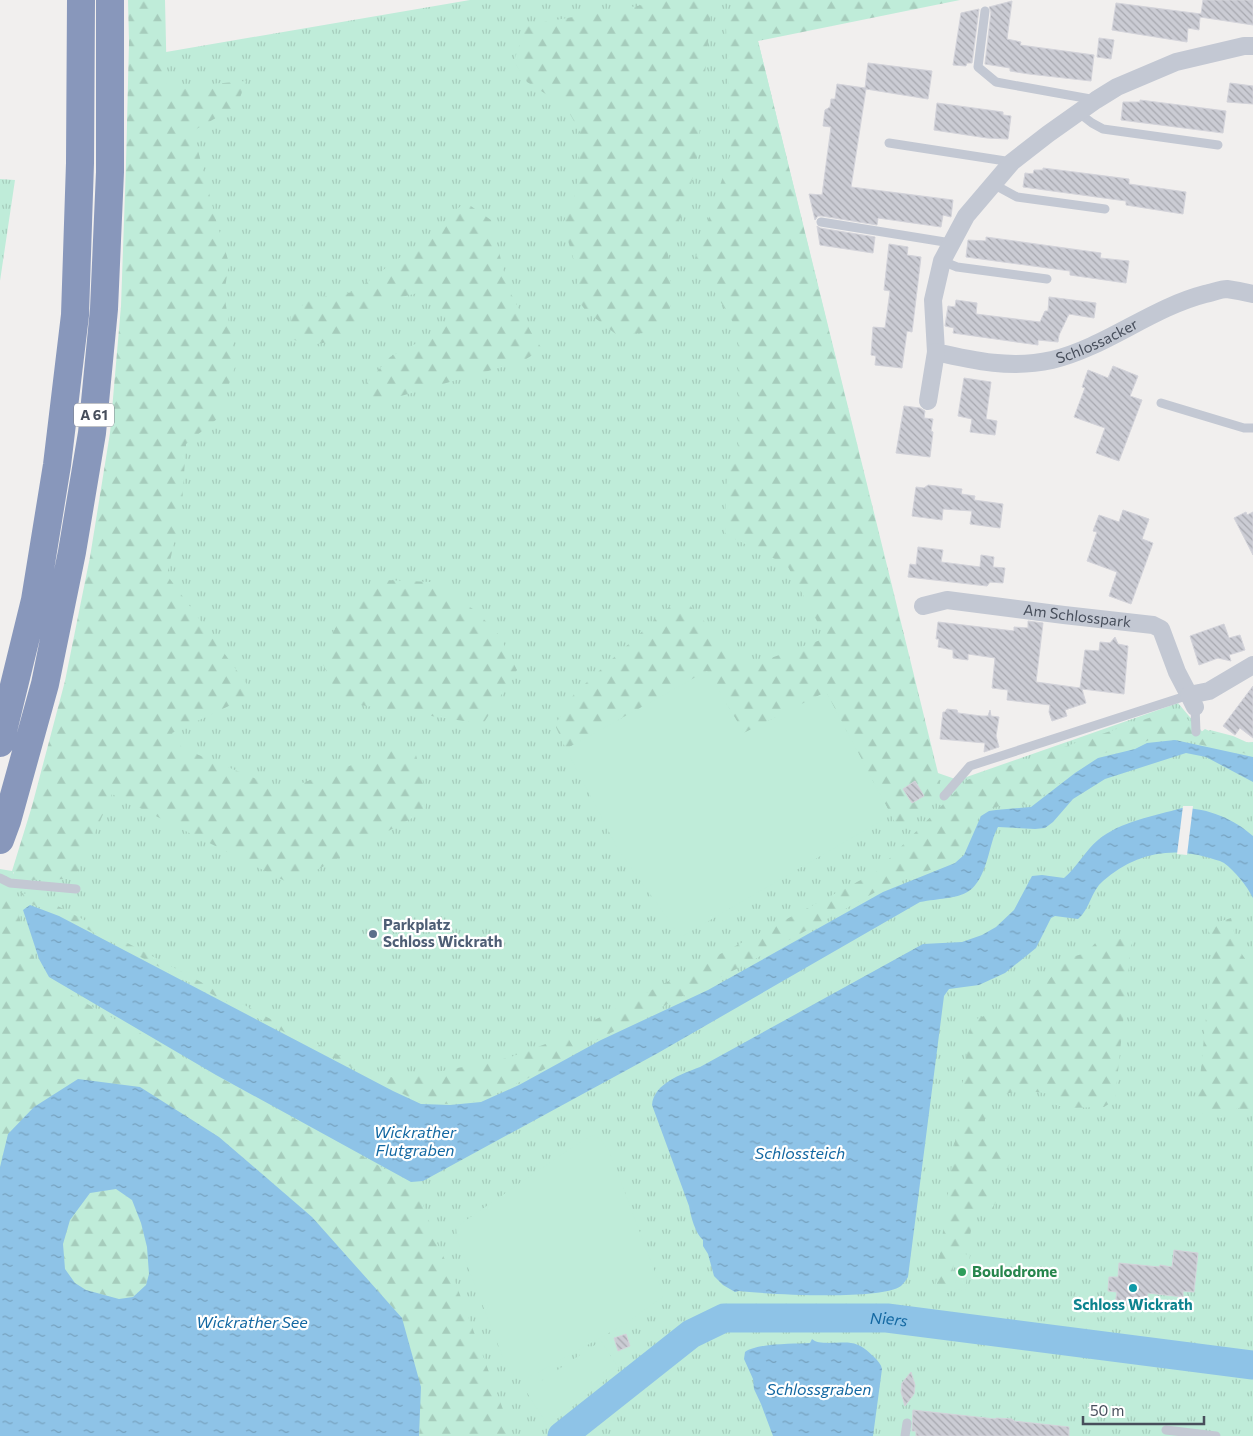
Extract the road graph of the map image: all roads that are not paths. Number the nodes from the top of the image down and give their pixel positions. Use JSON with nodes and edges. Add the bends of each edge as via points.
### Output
{"nodes":[{"id":1,"x":81,"y":0,"type":"edge"},
{"id":2,"x":110,"y":0,"type":"edge"},
{"id":3,"x":985,"y":11,"type":"dead end"},
{"id":4,"x":1253,"y":46,"type":"edge"},
{"id":5,"x":1096,"y":100,"type":"junction"},
{"id":6,"x":1079,"y":113,"type":"junction"},
{"id":7,"x":889,"y":143,"type":"dead end"},
{"id":8,"x":1218,"y":145,"type":"dead end"},
{"id":9,"x":1012,"y":162,"type":"junction"},
{"id":10,"x":993,"y":184,"type":"junction"},
{"id":11,"x":1105,"y":209,"type":"dead end"},
{"id":12,"x":821,"y":222,"type":"dead end"},
{"id":13,"x":951,"y":243,"type":"junction"},
{"id":14,"x":942,"y":261,"type":"junction"},
{"id":15,"x":1047,"y":279,"type":"dead end"},
{"id":16,"x":1253,"y":294,"type":"edge"},
{"id":17,"x":936,"y":352,"type":"junction"},
{"id":18,"x":928,"y":401,"type":"dead end"},
{"id":19,"x":1161,"y":403,"type":"dead end"},
{"id":20,"x":1253,"y":428,"type":"edge"},
{"id":21,"x":923,"y":606,"type":"dead end"},
{"id":22,"x":1253,"y":665,"type":"edge"},
{"id":23,"x":1192,"y":701,"type":"junction"},
{"id":24,"x":1196,"y":732,"type":"dead end"},
{"id":25,"x":0,"y":743,"type":"edge"},
{"id":26,"x":944,"y":796,"type":"dead end"},
{"id":27,"x":4,"y":831,"type":"edge"},
{"id":28,"x":0,"y":878,"type":"edge"},
{"id":29,"x":76,"y":890,"type":"dead end"},
{"id":30,"x":907,"y":1423,"type":"dead end"},
{"id":31,"x":1166,"y":1430,"type":"dead end"},
{"id":32,"x":905,"y":1436,"type":"edge"},
{"id":33,"x":1216,"y":1436,"type":"edge"}],
"edges":[{"from":1,"to":25,"type":"highway","number":"A 61","via":[[75,314],[57,465],[35,600]]},
{"from":2,"to":27,"type":"highway","number":"A 61","via":[[110,172],[104,309],[92,433],[45,684]]},
{"from":3,"to":5,"type":"lane","via":[[978,67],[996,82]]},
{"from":4,"to":5,"type":"street","via":[[1176,62],[1117,87]]},
{"from":5,"to":6,"type":"street"},
{"from":6,"to":8,"type":"lane","via":[[1103,129]]},
{"from":6,"to":9,"type":"street"},
{"from":7,"to":9,"type":"lane"},
{"from":9,"to":10,"type":"street"},
{"from":10,"to":11,"type":"lane","via":[[1017,197]]},
{"from":10,"to":13,"type":"street","via":[[966,216]]},
{"from":12,"to":13,"type":"lane"},
{"from":13,"to":14,"type":"street"},
{"from":14,"to":15,"type":"lane","via":[[957,267]]},
{"from":14,"to":17,"type":"street","via":[[934,300]]},
{"from":16,"to":17,"type":"street","name":"Schlossacker","via":[[1226,289],[1196,296],[1084,350],[1052,360],[1013,366]]},
{"from":17,"to":18,"type":"street"},
{"from":19,"to":20,"type":"lane"},
{"from":21,"to":23,"type":"street","name":"Am Schlosspark","via":[[947,600],[1153,624],[1161,629]]},
{"from":22,"to":23,"type":"street"},
{"from":23,"to":24,"type":"lane"},
{"from":23,"to":26,"type":"lane","via":[[970,766]]},
{"from":28,"to":29,"type":"lane","via":[[10,884]]},
{"from":30,"to":32,"type":"lane"},
{"from":31,"to":33,"type":"lane"}]}
